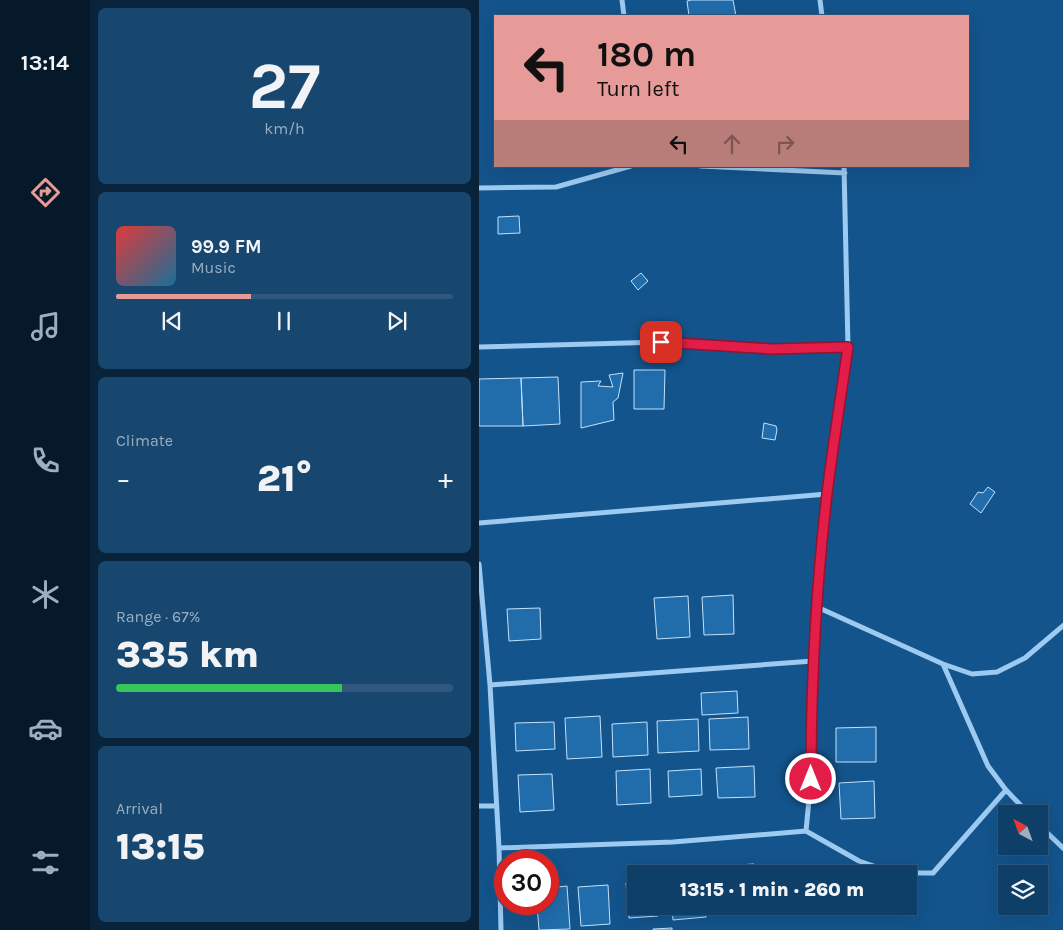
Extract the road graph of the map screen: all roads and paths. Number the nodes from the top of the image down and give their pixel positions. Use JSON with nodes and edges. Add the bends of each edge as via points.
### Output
{"nodes":[{"id":1,"x":622,"y":0,"type":"edge"},
{"id":2,"x":819,"y":0,"type":"edge"},
{"id":3,"x":624,"y":15,"type":"edge"},
{"id":4,"x":822,"y":15,"type":"edge"},
{"id":5,"x":627,"y":167,"type":"edge"},
{"id":6,"x":721,"y":167,"type":"edge"},
{"id":7,"x":844,"y":167,"type":"edge"},
{"id":8,"x":845,"y":173,"type":"junction"},
{"id":9,"x":479,"y":188,"type":"edge"},
{"id":10,"x":479,"y":347,"type":"edge"},
{"id":11,"x":848,"y":347,"type":"junction"},
{"id":12,"x":827,"y":494,"type":"junction"},
{"id":13,"x":479,"y":523,"type":"edge"},
{"id":14,"x":479,"y":564,"type":"edge"},
{"id":15,"x":817,"y":607,"type":"junction"},
{"id":16,"x":1063,"y":625,"type":"edge"},
{"id":17,"x":813,"y":661,"type":"junction"},
{"id":18,"x":943,"y":664,"type":"junction"},
{"id":19,"x":490,"y":685,"type":"junction"},
{"id":20,"x":1006,"y":790,"type":"junction"},
{"id":21,"x":1020,"y":805,"type":"edge"},
{"id":22,"x":479,"y":806,"type":"edge"},
{"id":23,"x":496,"y":806,"type":"junction"},
{"id":24,"x":806,"y":831,"type":"junction"},
{"id":25,"x":1048,"y":834,"type":"edge"},
{"id":26,"x":499,"y":848,"type":"junction"},
{"id":27,"x":1063,"y":850,"type":"edge"},
{"id":28,"x":501,"y":930,"type":"edge"}],
"edges":[{"from":1,"to":3,"type":"street"},
{"from":2,"to":4,"type":"street"},
{"from":5,"to":9,"type":"street","via":[[556,187]]},
{"from":6,"to":8,"type":"street"},
{"from":7,"to":8,"type":"street"},
{"from":8,"to":11,"type":"street"},
{"from":10,"to":11,"type":"street","via":[[661,342],[772,349]]},
{"from":11,"to":12,"type":"street"},
{"from":12,"to":13,"type":"street"},
{"from":12,"to":15,"type":"street"},
{"from":14,"to":19,"type":"street"},
{"from":15,"to":17,"type":"street"},
{"from":15,"to":18,"type":"street"},
{"from":16,"to":18,"type":"street","via":[[1025,658],[997,672],[972,674]]},
{"from":17,"to":19,"type":"street"},
{"from":17,"to":24,"type":"street","via":[[811,779]]},
{"from":18,"to":20,"type":"street","via":[[988,766]]},
{"from":19,"to":23,"type":"street"},
{"from":20,"to":21,"type":"street"},
{"from":20,"to":24,"type":"street","via":[[933,873],[894,872],[868,864]]},
{"from":22,"to":23,"type":"street"},
{"from":23,"to":26,"type":"street"},
{"from":24,"to":26,"type":"street","via":[[673,842]]},
{"from":25,"to":27,"type":"street"},
{"from":26,"to":28,"type":"street"}]}
